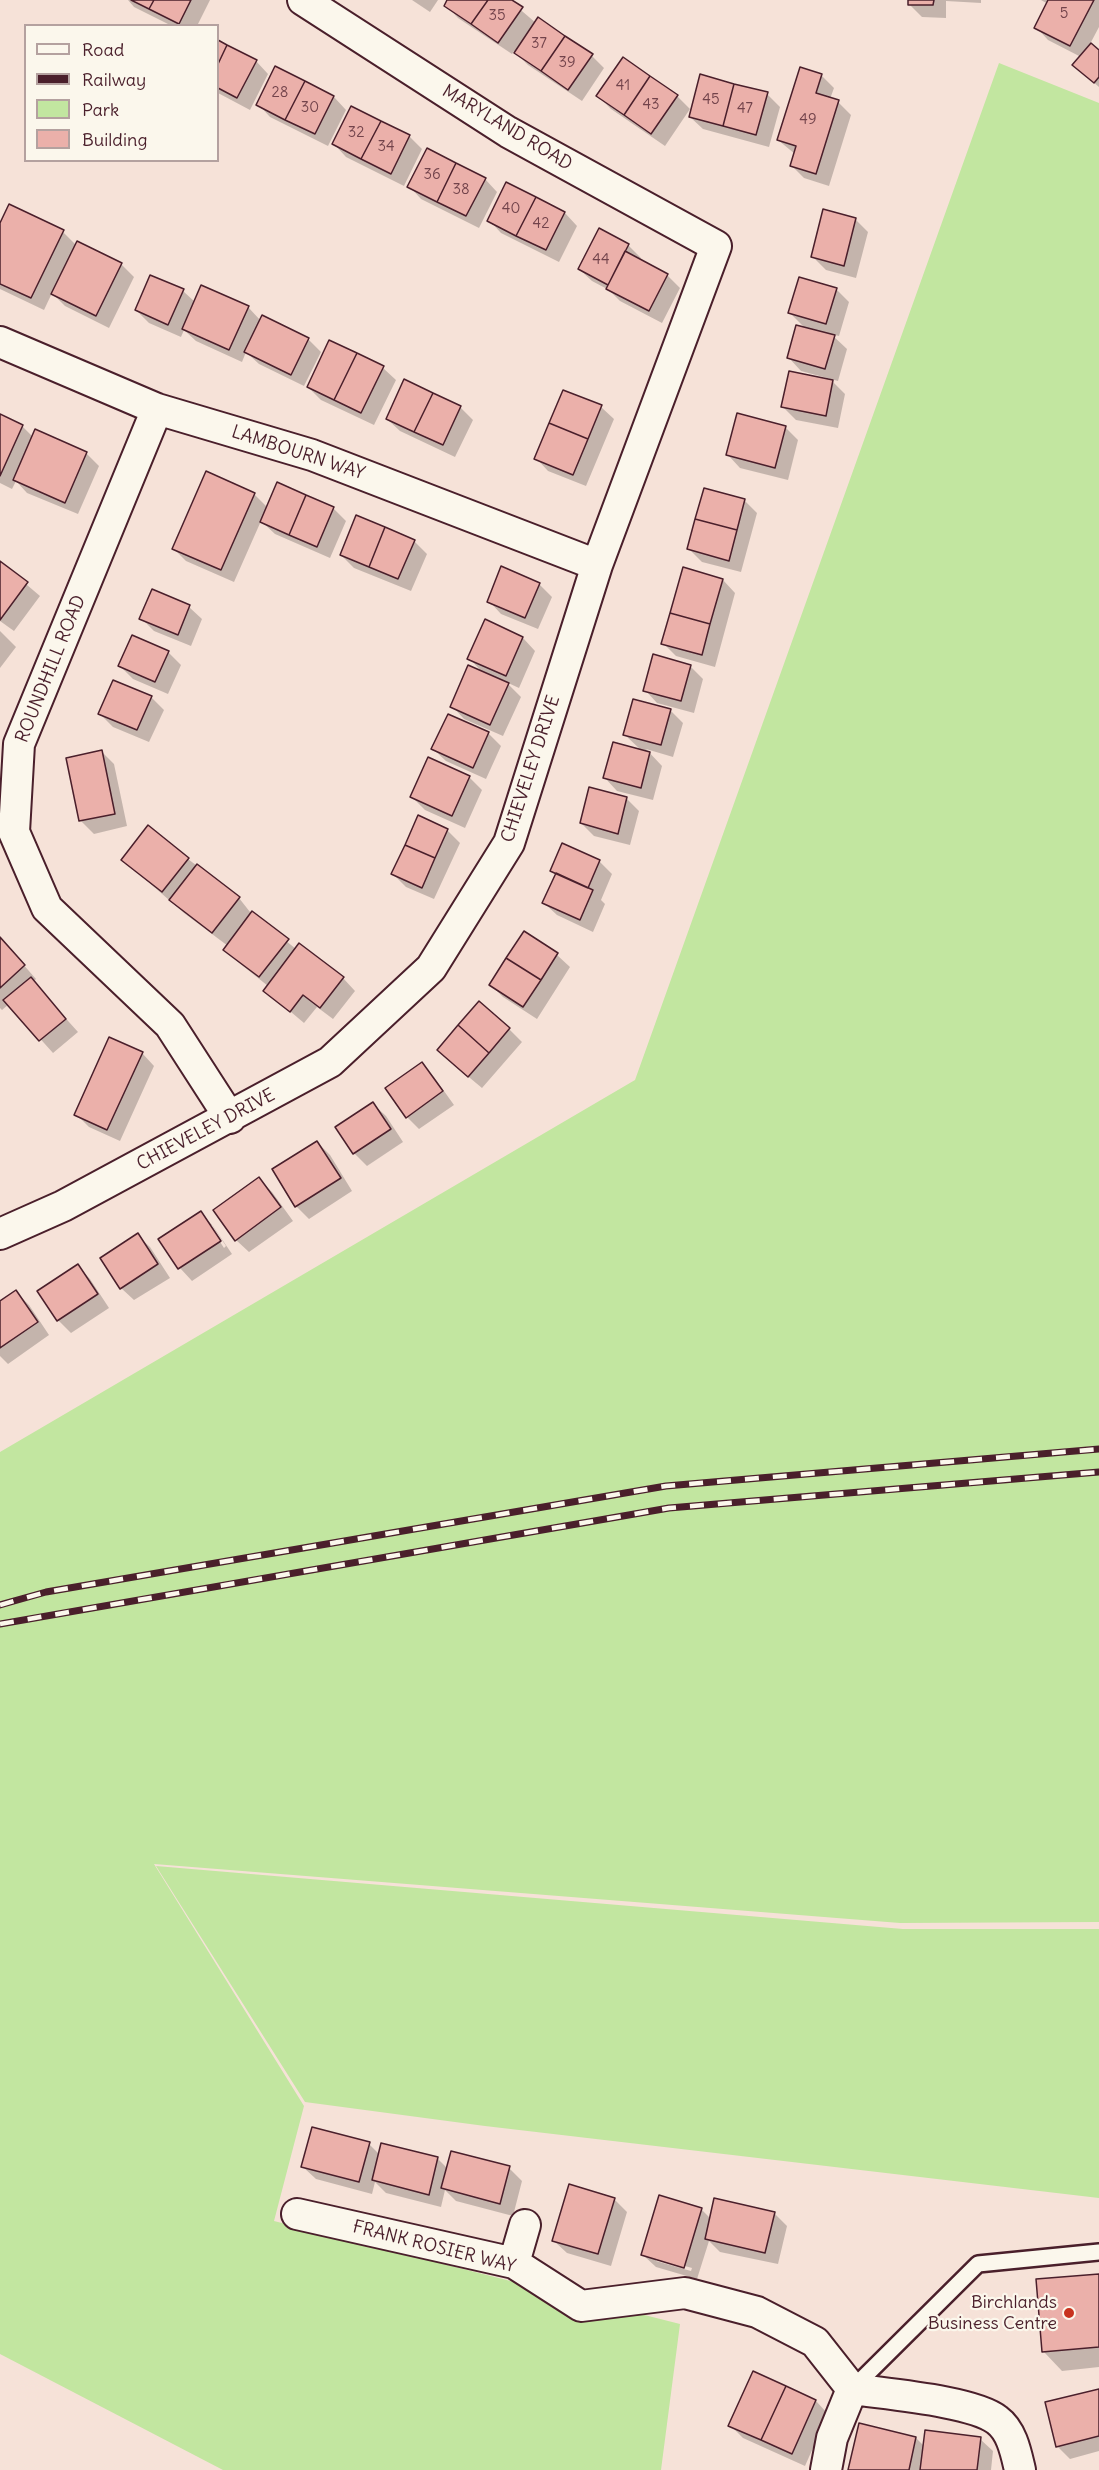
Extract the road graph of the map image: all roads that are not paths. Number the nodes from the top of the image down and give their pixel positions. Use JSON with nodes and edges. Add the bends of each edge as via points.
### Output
{"nodes":[{"id":1,"x":303,"y":0,"type":"edge"},
{"id":2,"x":716,"y":246,"type":"joint"},
{"id":3,"x":0,"y":342,"type":"edge"},
{"id":4,"x":157,"y":409,"type":"junction"},
{"id":5,"x":597,"y":565,"type":"junction"},
{"id":6,"x":230,"y":1118,"type":"junction"},
{"id":7,"x":0,"y":1234,"type":"edge"},
{"id":8,"x":297,"y":2214,"type":"dead end"},
{"id":9,"x":525,"y":2225,"type":"dead end"},
{"id":10,"x":1099,"y":2252,"type":"edge"},
{"id":11,"x":514,"y":2263,"type":"junction"},
{"id":12,"x":852,"y":2389,"type":"junction"},
{"id":13,"x":826,"y":2470,"type":"edge"},
{"id":14,"x":1020,"y":2470,"type":"edge"}],
"edges":[{"from":1,"to":2,"type":"street","name":"MARYLAND ROAD","via":[[508,132]]},
{"from":2,"to":5,"type":"street","name":"CHIEVELEY DRIVE"},
{"from":3,"to":4,"type":"street","name":"LAMBOURN WAY"},
{"from":4,"to":5,"type":"street","name":"LAMBOURN WAY","via":[[312,455]]},
{"from":4,"to":6,"type":"street","name":"ROUNDHILL ROAD","via":[[19,744],[15,832],[47,908],[170,1024]]},
{"from":5,"to":6,"type":"street","name":"CHIEVELEY DRIVE","via":[[509,843],[430,968],[330,1062]]},
{"from":6,"to":7,"type":"street","name":"CHIEVELEY DRIVE","via":[[63,1206]]},
{"from":8,"to":11,"type":"street","name":"FRANK ROSIER WAY"},
{"from":9,"to":11,"type":"street"},
{"from":10,"to":12,"type":"lane","via":[[978,2264]]},
{"from":11,"to":12,"type":"street","name":"FRANK ROSIER WAY","via":[[581,2306],[685,2293],[757,2312],[815,2342]]},
{"from":12,"to":13,"type":"street","via":[[832,2438]]},
{"from":12,"to":14,"type":"street","via":[[968,2407],[998,2420],[1014,2444]]}]}
